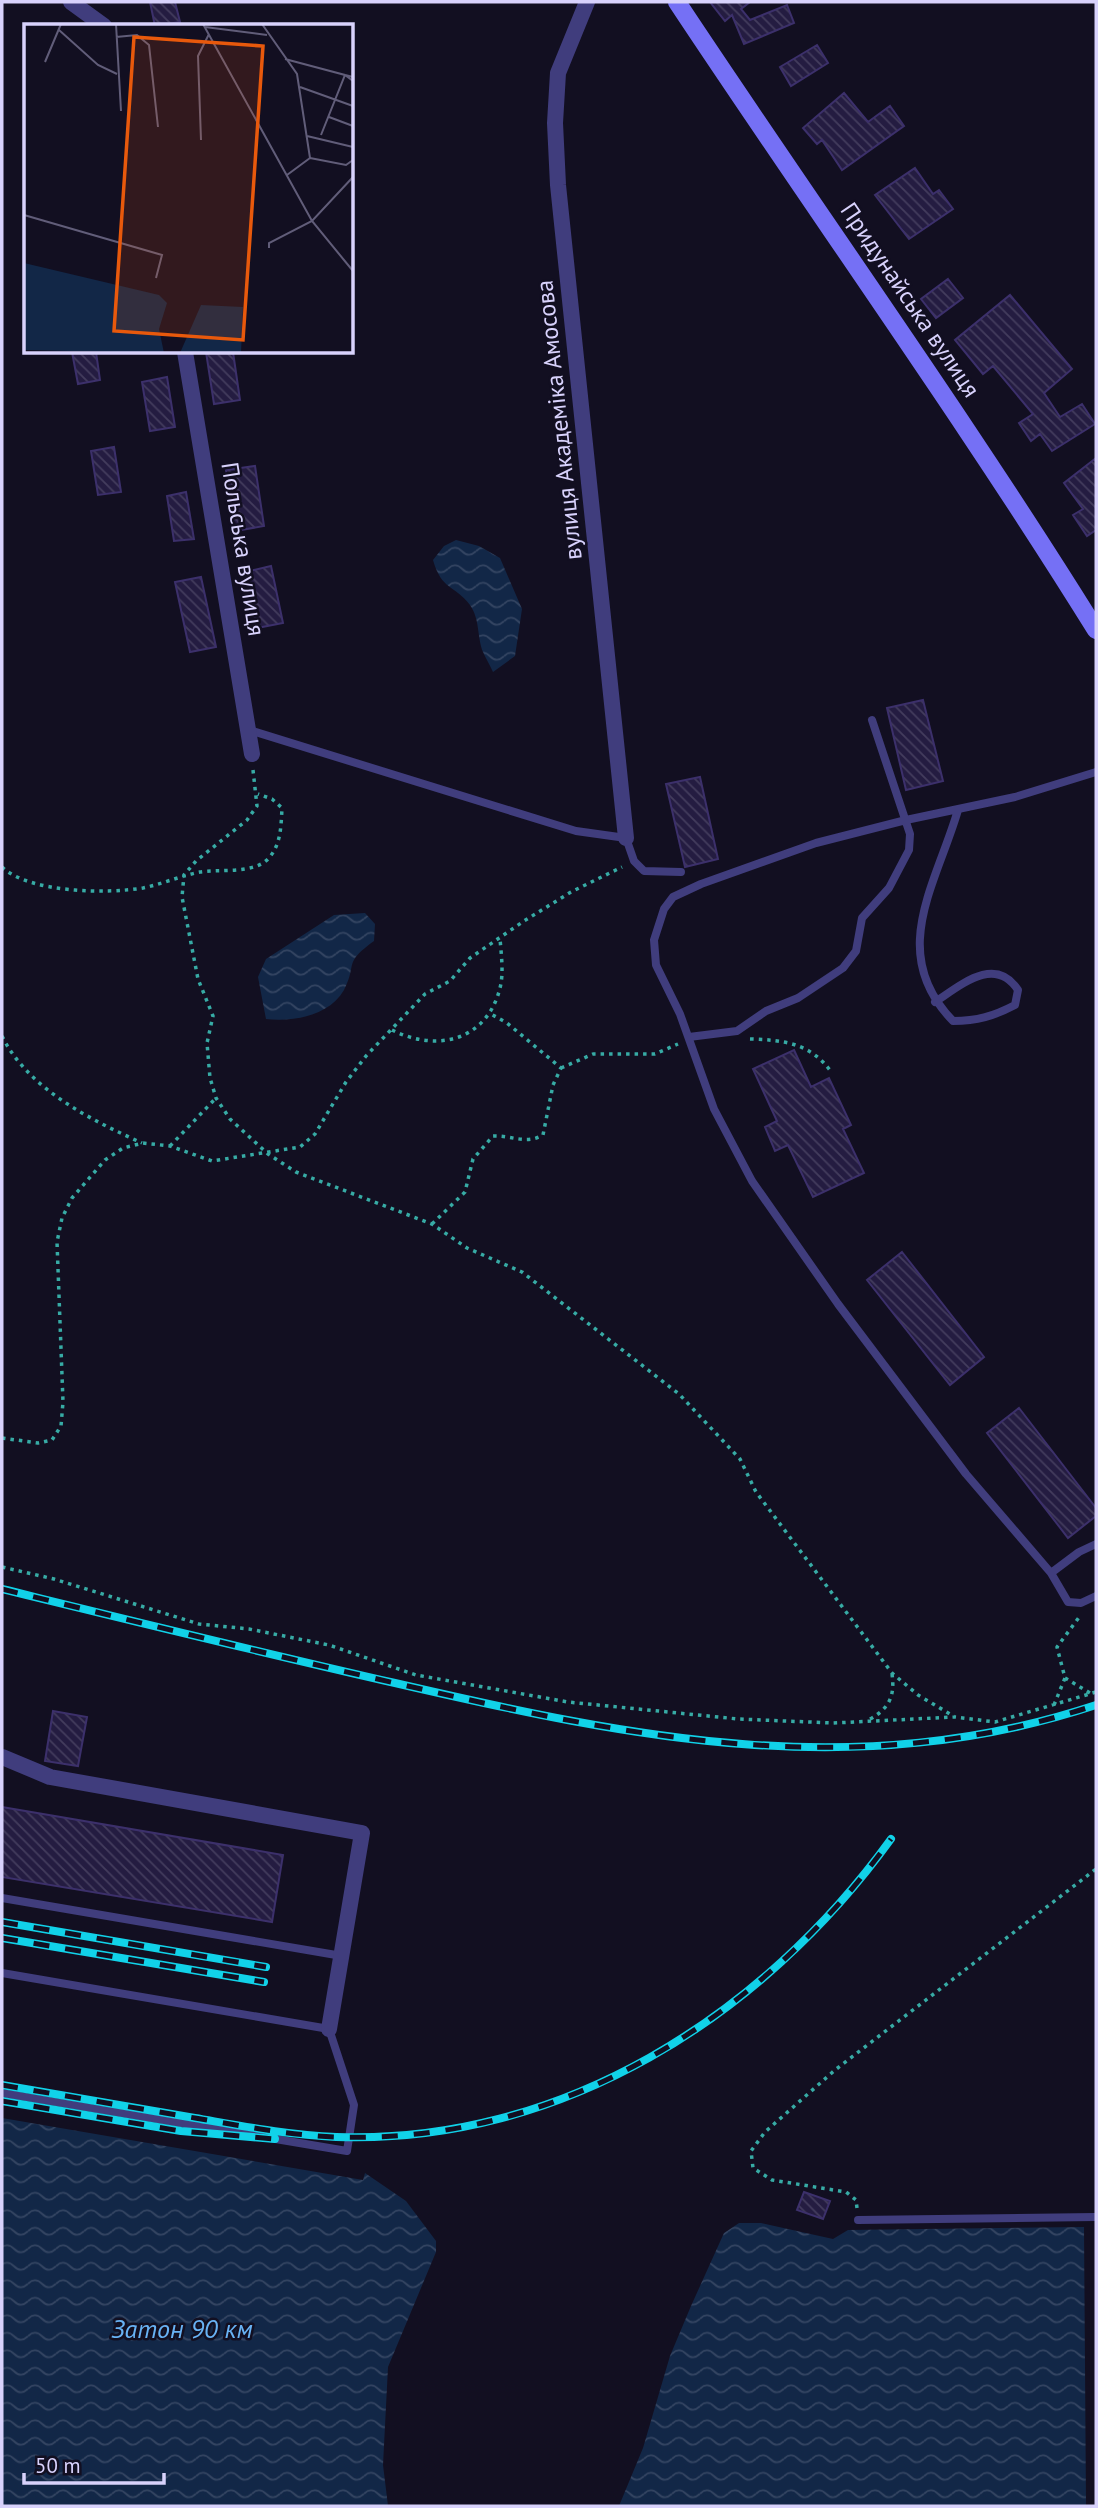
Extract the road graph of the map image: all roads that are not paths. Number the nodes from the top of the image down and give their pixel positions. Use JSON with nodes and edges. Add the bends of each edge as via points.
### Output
{"nodes":[{"id":1,"x":71,"y":2,"type":"edge"},
{"id":2,"x":587,"y":2,"type":"edge"},
{"id":3,"x":677,"y":2,"type":"edge"},
{"id":4,"x":101,"y":24,"type":"edge"},
{"id":5,"x":185,"y":354,"type":"edge"},
{"id":6,"x":1096,"y":630,"type":"edge"},
{"id":7,"x":872,"y":720,"type":"dead end"},
{"id":8,"x":249,"y":730,"type":"junction"},
{"id":9,"x":252,"y":754,"type":"road end"},
{"id":10,"x":1096,"y":772,"type":"edge"},
{"id":11,"x":958,"y":810,"type":"junction"},
{"id":12,"x":905,"y":820,"type":"junction"},
{"id":13,"x":626,"y":838,"type":"junction"},
{"id":14,"x":681,"y":872,"type":"dead end"},
{"id":15,"x":935,"y":1002,"type":"junction"},
{"id":16,"x":689,"y":1037,"type":"junction"},
{"id":17,"x":1096,"y":1545,"type":"edge"},
{"id":18,"x":1051,"y":1573,"type":"junction"},
{"id":19,"x":1096,"y":1596,"type":"edge"},
{"id":20,"x":2,"y":1757,"type":"edge"},
{"id":21,"x":2,"y":1898,"type":"edge"},
{"id":22,"x":342,"y":1955,"type":"junction"},
{"id":23,"x":2,"y":1973,"type":"edge"},
{"id":24,"x":329,"y":2029,"type":"junction"},
{"id":25,"x":2,"y":2093,"type":"edge"},
{"id":26,"x":1096,"y":2217,"type":"edge"},
{"id":27,"x":858,"y":2220,"type":"road end"}],
"edges":[{"from":1,"to":4,"type":"street"},
{"from":2,"to":13,"type":"street","name":"вулиця Академіка Амосова","via":[[558,73],[555,123]]},
{"from":3,"to":6,"type":"main road","name":"Придунайська вулиця","via":[[984,452]]},
{"from":5,"to":8,"type":"street","name":"Польська вулиця"},
{"from":7,"to":12,"type":"lane"},
{"from":8,"to":9,"type":"street","name":"Польська вулиця"},
{"from":8,"to":13,"type":"lane","via":[[576,831]]},
{"from":10,"to":11,"type":"lane"},
{"from":11,"to":12,"type":"lane"},
{"from":11,"to":15,"type":"lane","via":[[921,912],[918,941],[923,972]]},
{"from":12,"to":16,"type":"lane","via":[[909,850],[889,888],[862,918],[856,951],[843,968],[737,1031]]},
{"from":12,"to":16,"type":"lane","via":[[816,843],[673,897],[654,940],[656,965]]},
{"from":13,"to":14,"type":"lane","via":[[634,861],[644,871]]},
{"from":15,"to":15,"type":"lane","via":[[953,1021],[976,1021],[1015,1005],[1018,990],[1010,978],[996,972],[979,974]]},
{"from":16,"to":18,"type":"lane","via":[[714,1109],[752,1181],[966,1474]]},
{"from":17,"to":18,"type":"lane"},
{"from":18,"to":19,"type":"lane","via":[[1068,1602],[1081,1603]]},
{"from":20,"to":22,"type":"street","via":[[50,1777],[362,1833]]},
{"from":21,"to":22,"type":"lane"},
{"from":22,"to":24,"type":"street"},
{"from":23,"to":24,"type":"lane"},
{"from":24,"to":25,"type":"lane","via":[[355,2105],[346,2151]]},
{"from":26,"to":27,"type":"lane"}]}
